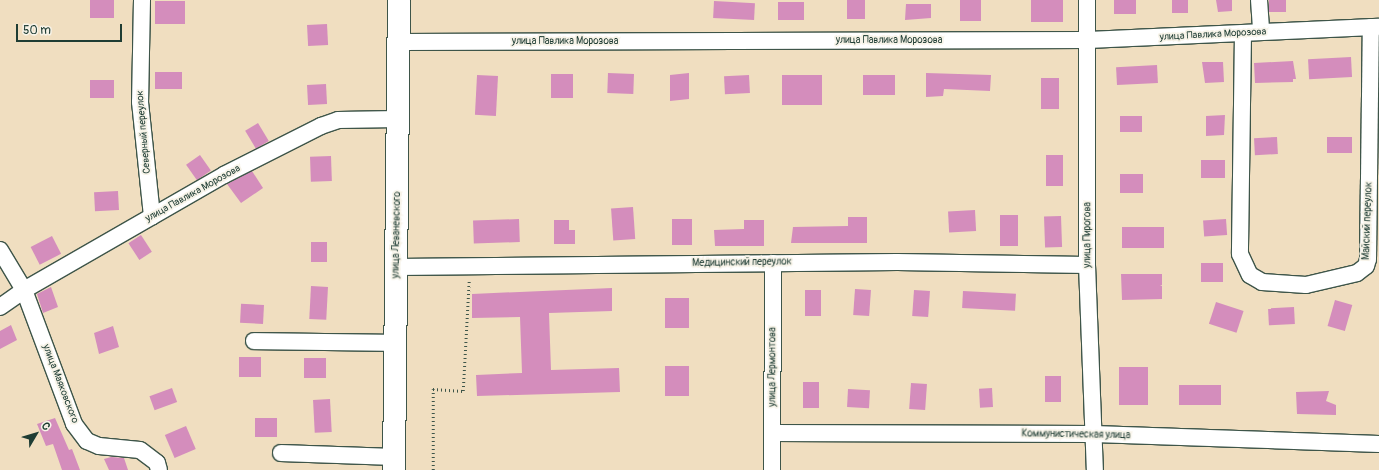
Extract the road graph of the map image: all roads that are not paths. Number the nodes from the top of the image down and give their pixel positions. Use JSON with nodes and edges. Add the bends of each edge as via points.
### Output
{"nodes":[{"id":1,"x":142,"y":0,"type":"edge"},
{"id":2,"x":399,"y":0,"type":"edge"},
{"id":3,"x":1087,"y":0,"type":"edge"},
{"id":4,"x":1259,"y":0,"type":"edge"},
{"id":5,"x":1375,"y":27,"type":"edge"},
{"id":6,"x":1261,"y":32,"type":"junction"},
{"id":7,"x":1243,"y":33,"type":"junction"},
{"id":8,"x":1088,"y":40,"type":"junction"},
{"id":9,"x":399,"y":42,"type":"junction"},
{"id":10,"x":398,"y":118,"type":"junction"},
{"id":11,"x":152,"y":216,"type":"junction"},
{"id":12,"x":0,"y":250,"type":"edge"},
{"id":13,"x":773,"y":263,"type":"junction"},
{"id":14,"x":1087,"y":265,"type":"junction"},
{"id":15,"x":396,"y":267,"type":"junction"},
{"id":16,"x":24,"y":290,"type":"junction"},
{"id":17,"x":0,"y":307,"type":"edge"},
{"id":18,"x":254,"y":341,"type":"dead end"},
{"id":19,"x":396,"y":343,"type":"junction"},
{"id":20,"x":772,"y":433,"type":"junction"},
{"id":21,"x":1094,"y":434,"type":"junction"},
{"id":22,"x":1379,"y":444,"type":"edge"},
{"id":23,"x":282,"y":453,"type":"dead end"},
{"id":24,"x":394,"y":464,"type":"edge"},
{"id":25,"x":159,"y":470,"type":"edge"},
{"id":26,"x":772,"y":470,"type":"edge"},
{"id":27,"x":1095,"y":470,"type":"edge"}],
"edges":[{"from":1,"to":11,"type":"street","name":"Северный переулок","via":[[140,102]]},
{"from":2,"to":9,"type":"street","name":"улица Леваневского"},
{"from":3,"to":8,"type":"street","name":"улица Пирогова"},
{"from":4,"to":6,"type":"street"},
{"from":5,"to":6,"type":"street","name":"улица Павлика Морозова"},
{"from":5,"to":7,"type":"street","name":"Майский переулок","via":[[1368,259],[1366,266],[1357,273],[1306,285],[1262,282],[1250,275],[1240,254]]},
{"from":6,"to":7,"type":"street","name":"улица Павлика Морозова"},
{"from":7,"to":8,"type":"street","name":"улица Павлика Морозова"},
{"from":8,"to":9,"type":"street","name":"улица Павлика Морозова"},
{"from":8,"to":14,"type":"street","name":"улица Пирогова"},
{"from":9,"to":10,"type":"street","name":"улица Леваневского"},
{"from":10,"to":11,"type":"street","name":"улица Павлика Морозова","via":[[338,120],[321,126]]},
{"from":10,"to":15,"type":"street","name":"улица Леваневского"},
{"from":11,"to":16,"type":"street","name":"улица Павлика Морозова"},
{"from":12,"to":16,"type":"street","name":"улица Маяковского"},
{"from":13,"to":14,"type":"street","name":"Медицинский переулок"},
{"from":13,"to":15,"type":"street","name":"Медицинский переулок"},
{"from":13,"to":20,"type":"street","name":"улица Лермонтова"},
{"from":14,"to":21,"type":"street","name":"улица Пирогова"},
{"from":15,"to":19,"type":"street","name":"улица Леваневского"},
{"from":16,"to":17,"type":"street","name":"улица Павлика Морозова"},
{"from":16,"to":25,"type":"street","name":"улица Маяковского","via":[[74,424],[87,441],[99,446],[140,450],[156,463]]},
{"from":18,"to":19,"type":"street"},
{"from":19,"to":24,"type":"street","name":"улица Леваневского"},
{"from":20,"to":21,"type":"street","name":"Коммунистическая улица"},
{"from":20,"to":26,"type":"street","name":"улица Лермонтова"},
{"from":21,"to":22,"type":"street","name":"Коммунистическая улица"},
{"from":21,"to":27,"type":"street","name":"улица Пирогова"},
{"from":23,"to":24,"type":"street"}]}
